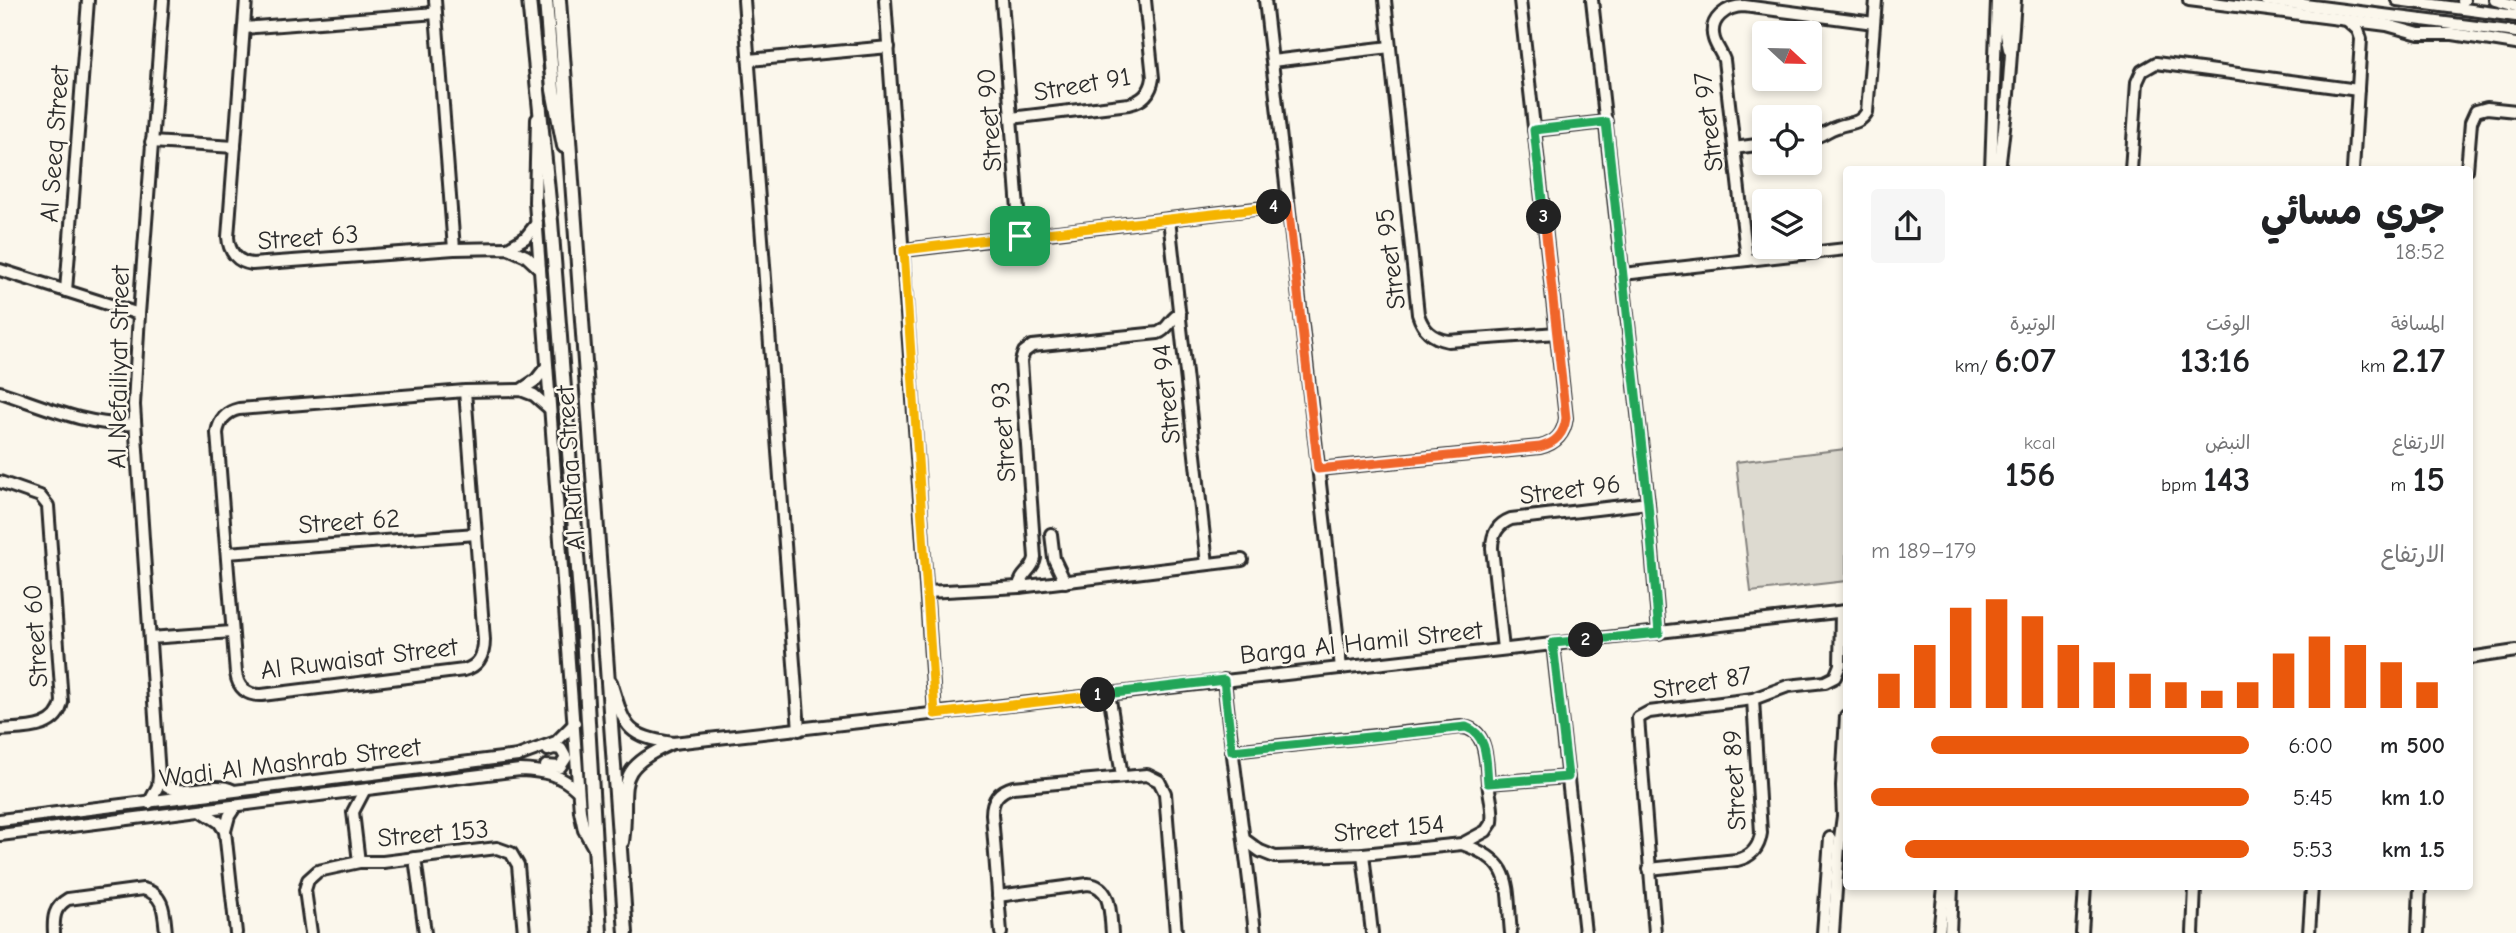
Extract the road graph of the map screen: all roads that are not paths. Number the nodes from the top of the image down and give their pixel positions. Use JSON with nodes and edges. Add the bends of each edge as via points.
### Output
{"nodes":[{"id":1,"x":88,"y":0,"type":"edge"},
{"id":2,"x":163,"y":0,"type":"edge"},
{"id":3,"x":246,"y":0,"type":"edge"},
{"id":4,"x":435,"y":0,"type":"edge"},
{"id":5,"x":530,"y":0,"type":"edge"},
{"id":6,"x":545,"y":0,"type":"edge"},
{"id":7,"x":559,"y":0,"type":"edge"},
{"id":8,"x":744,"y":0,"type":"edge"},
{"id":9,"x":885,"y":0,"type":"edge"},
{"id":10,"x":1002,"y":0,"type":"edge"},
{"id":11,"x":1145,"y":0,"type":"edge"},
{"id":12,"x":1265,"y":0,"type":"edge"},
{"id":13,"x":1385,"y":0,"type":"edge"},
{"id":14,"x":1520,"y":0,"type":"edge"},
{"id":15,"x":1592,"y":0,"type":"edge"},
{"id":16,"x":1876,"y":0,"type":"edge"},
{"id":17,"x":1997,"y":0,"type":"edge"},
{"id":18,"x":2189,"y":0,"type":"edge"},
{"id":19,"x":2266,"y":0,"type":"edge"},
{"id":20,"x":2397,"y":0,"type":"edge"},
{"id":21,"x":2463,"y":0,"type":"edge"},
{"id":22,"x":2495,"y":0,"type":"edge"},
{"id":23,"x":2014,"y":1,"type":"edge"},
{"id":24,"x":2516,"y":6,"type":"edge"},
{"id":25,"x":2477,"y":11,"type":"junction"},
{"id":26,"x":436,"y":13,"type":"junction"},
{"id":27,"x":2337,"y":14,"type":"junction"},
{"id":28,"x":2516,"y":16,"type":"edge"},
{"id":29,"x":2348,"y":21,"type":"junction"},
{"id":30,"x":2435,"y":22,"type":"junction"},
{"id":31,"x":1874,"y":23,"type":"junction"},
{"id":32,"x":2378,"y":24,"type":"junction"},
{"id":33,"x":244,"y":27,"type":"junction"},
{"id":34,"x":2403,"y":30,"type":"junction"},
{"id":35,"x":2516,"y":32,"type":"edge"},
{"id":36,"x":2361,"y":39,"type":"junction"},
{"id":37,"x":2516,"y":44,"type":"edge"},
{"id":38,"x":889,"y":47,"type":"junction"},
{"id":39,"x":1390,"y":47,"type":"junction"},
{"id":40,"x":748,"y":60,"type":"junction"},
{"id":41,"x":1272,"y":61,"type":"junction"},
{"id":42,"x":2358,"y":90,"type":"junction"},
{"id":43,"x":540,"y":99,"type":"junction"},
{"id":44,"x":2516,"y":111,"type":"edge"},
{"id":45,"x":1011,"y":118,"type":"junction"},
{"id":46,"x":1606,"y":122,"type":"junction"},
{"id":47,"x":1534,"y":130,"type":"junction"},
{"id":48,"x":1822,"y":135,"type":"edge"},
{"id":49,"x":151,"y":142,"type":"junction"},
{"id":50,"x":1752,"y":146,"type":"edge"},
{"id":51,"x":235,"y":147,"type":"junction"},
{"id":52,"x":1734,"y":148,"type":"junction"},
{"id":53,"x":1991,"y":166,"type":"edge"},
{"id":54,"x":1998,"y":166,"type":"edge"},
{"id":55,"x":2131,"y":166,"type":"edge"},
{"id":56,"x":2353,"y":166,"type":"edge"},
{"id":57,"x":2467,"y":166,"type":"edge"},
{"id":58,"x":572,"y":173,"type":"junction"},
{"id":59,"x":1288,"y":205,"type":"junction"},
{"id":60,"x":1169,"y":219,"type":"junction"},
{"id":61,"x":537,"y":223,"type":"junction"},
{"id":62,"x":1020,"y":236,"type":"junction"},
{"id":63,"x":508,"y":248,"type":"junction"},
{"id":64,"x":454,"y":249,"type":"junction"},
{"id":65,"x":1843,"y":249,"type":"edge"},
{"id":66,"x":904,"y":250,"type":"junction"},
{"id":67,"x":1746,"y":260,"type":"junction"},
{"id":68,"x":540,"y":269,"type":"junction"},
{"id":69,"x":0,"y":270,"type":"edge"},
{"id":70,"x":1622,"y":274,"type":"junction"},
{"id":71,"x":66,"y":291,"type":"junction"},
{"id":72,"x":139,"y":314,"type":"junction"},
{"id":73,"x":1180,"y":314,"type":"junction"},
{"id":74,"x":1557,"y":333,"type":"junction"},
{"id":75,"x":547,"y":366,"type":"junction"},
{"id":76,"x":521,"y":390,"type":"junction"},
{"id":77,"x":465,"y":391,"type":"junction"},
{"id":78,"x":0,"y":392,"type":"edge"},
{"id":79,"x":550,"y":409,"type":"junction"},
{"id":80,"x":135,"y":424,"type":"junction"},
{"id":81,"x":1318,"y":469,"type":"junction"},
{"id":82,"x":2,"y":486,"type":"edge"},
{"id":83,"x":1648,"y":503,"type":"junction"},
{"id":84,"x":476,"y":534,"type":"junction"},
{"id":85,"x":1051,"y":534,"type":"dead end"},
{"id":86,"x":226,"y":553,"type":"junction"},
{"id":87,"x":1242,"y":560,"type":"dead end"},
{"id":88,"x":1207,"y":564,"type":"junction"},
{"id":89,"x":1065,"y":582,"type":"junction"},
{"id":90,"x":1019,"y":587,"type":"junction"},
{"id":91,"x":927,"y":592,"type":"junction"},
{"id":92,"x":1843,"y":612,"type":"edge"},
{"id":93,"x":1843,"y":626,"type":"edge"},
{"id":94,"x":232,"y":632,"type":"junction"},
{"id":95,"x":1659,"y":633,"type":"junction"},
{"id":96,"x":150,"y":638,"type":"junction"},
{"id":97,"x":1553,"y":643,"type":"junction"},
{"id":98,"x":1503,"y":649,"type":"junction"},
{"id":99,"x":2516,"y":651,"type":"edge"},
{"id":100,"x":2473,"y":657,"type":"edge"},
{"id":101,"x":607,"y":668,"type":"junction"},
{"id":102,"x":1341,"y":668,"type":"junction"},
{"id":103,"x":1224,"y":680,"type":"junction"},
{"id":104,"x":1109,"y":693,"type":"junction"},
{"id":105,"x":1753,"y":699,"type":"junction"},
{"id":106,"x":935,"y":714,"type":"junction"},
{"id":107,"x":575,"y":723,"type":"junction"},
{"id":108,"x":0,"y":730,"type":"edge"},
{"id":109,"x":799,"y":730,"type":"junction"},
{"id":110,"x":673,"y":743,"type":"junction"},
{"id":111,"x":1232,"y":751,"type":"junction"},
{"id":112,"x":518,"y":756,"type":"junction"},
{"id":113,"x":1843,"y":768,"type":"edge"},
{"id":114,"x":520,"y":770,"type":"junction"},
{"id":115,"x":159,"y":776,"type":"junction"},
{"id":116,"x":1122,"y":776,"type":"junction"},
{"id":117,"x":1568,"y":777,"type":"junction"},
{"id":118,"x":1488,"y":783,"type":"junction"},
{"id":119,"x":364,"y":790,"type":"junction"},
{"id":120,"x":235,"y":791,"type":"junction"},
{"id":121,"x":578,"y":791,"type":"junction"},
{"id":122,"x":332,"y":794,"type":"junction"},
{"id":123,"x":1843,"y":796,"type":"edge"},
{"id":124,"x":149,"y":803,"type":"junction"},
{"id":125,"x":235,"y":807,"type":"junction"},
{"id":126,"x":202,"y":811,"type":"junction"},
{"id":127,"x":353,"y":812,"type":"junction"},
{"id":128,"x":0,"y":820,"type":"edge"},
{"id":129,"x":1843,"y":826,"type":"edge"},
{"id":130,"x":225,"y":831,"type":"junction"},
{"id":131,"x":0,"y":835,"type":"edge"},
{"id":132,"x":1830,"y":838,"type":"dead end"},
{"id":133,"x":1245,"y":840,"type":"junction"},
{"id":134,"x":1462,"y":845,"type":"junction"},
{"id":135,"x":597,"y":853,"type":"junction"},
{"id":136,"x":1363,"y":854,"type":"junction"},
{"id":137,"x":621,"y":857,"type":"junction"},
{"id":138,"x":415,"y":858,"type":"junction"},
{"id":139,"x":359,"y":862,"type":"junction"},
{"id":140,"x":1649,"y":869,"type":"junction"},
{"id":141,"x":1944,"y":890,"type":"edge"},
{"id":142,"x":1952,"y":890,"type":"edge"},
{"id":143,"x":2085,"y":890,"type":"edge"},
{"id":144,"x":2195,"y":890,"type":"edge"},
{"id":145,"x":2312,"y":890,"type":"edge"},
{"id":146,"x":2420,"y":890,"type":"edge"},
{"id":147,"x":999,"y":896,"type":"junction"},
{"id":148,"x":54,"y":933,"type":"edge"},
{"id":149,"x":166,"y":933,"type":"edge"},
{"id":150,"x":236,"y":933,"type":"edge"},
{"id":151,"x":311,"y":933,"type":"edge"},
{"id":152,"x":425,"y":933,"type":"edge"},
{"id":153,"x":524,"y":933,"type":"edge"},
{"id":154,"x":600,"y":933,"type":"edge"},
{"id":155,"x":626,"y":933,"type":"edge"},
{"id":156,"x":1001,"y":933,"type":"edge"},
{"id":157,"x":1112,"y":933,"type":"edge"},
{"id":158,"x":1176,"y":933,"type":"edge"},
{"id":159,"x":1255,"y":933,"type":"edge"},
{"id":160,"x":1372,"y":933,"type":"edge"},
{"id":161,"x":1511,"y":933,"type":"edge"},
{"id":162,"x":1585,"y":933,"type":"edge"},
{"id":163,"x":1655,"y":933,"type":"edge"},
{"id":164,"x":1823,"y":933,"type":"edge"},
{"id":165,"x":1833,"y":933,"type":"edge"},
{"id":166,"x":1939,"y":933,"type":"edge"},
{"id":167,"x":1950,"y":933,"type":"edge"},
{"id":168,"x":2082,"y":933,"type":"edge"},
{"id":169,"x":2193,"y":933,"type":"edge"},
{"id":170,"x":2309,"y":933,"type":"edge"},
{"id":171,"x":2418,"y":933,"type":"edge"}],
"edges":[{"from":1,"to":71,"type":"street","name":"Al Seeq Street"},
{"from":2,"to":49,"type":"street","name":"Al Nefailiyat Street"},
{"from":3,"to":33,"type":"street","name":"Street 63"},
{"from":4,"to":26,"type":"street"},
{"from":5,"to":43,"type":"main road","name":"Al Rufaa Street"},
{"from":6,"to":58,"type":"main road","via":[[556,111]]},
{"from":7,"to":58,"type":"main road","name":"Al Rufaa Street"},
{"from":8,"to":40,"type":"street"},
{"from":9,"to":38,"type":"street"},
{"from":10,"to":45,"type":"street","name":"Street 90"},
{"from":11,"to":45,"type":"street","name":"Street 91","via":[[1153,78],[1144,97],[1129,104]]},
{"from":12,"to":41,"type":"street"},
{"from":13,"to":39,"type":"street","name":"Street 95"},
{"from":14,"to":47,"type":"street"},
{"from":15,"to":46,"type":"street"},
{"from":16,"to":31,"type":"street"},
{"from":17,"to":53,"type":"street"},
{"from":18,"to":27,"type":"street"},
{"from":19,"to":27,"type":"street"},
{"from":20,"to":25,"type":"street"},
{"from":21,"to":25,"type":"street"},
{"from":22,"to":24,"type":"street"},
{"from":23,"to":54,"type":"street","via":[[2005,30],[2011,54]]},
{"from":25,"to":28,"type":"street"},
{"from":26,"to":33,"type":"street"},
{"from":26,"to":64,"type":"street"},
{"from":27,"to":29,"type":"street"},
{"from":27,"to":30,"type":"street"},
{"from":29,"to":32,"type":"street"},
{"from":29,"to":36,"type":"street"},
{"from":30,"to":34,"type":"street"},
{"from":30,"to":35,"type":"street"},
{"from":31,"to":48,"type":"street","via":[[1867,111],[1857,123],[1837,126]]},
{"from":31,"to":52,"type":"street","name":"Street 97","via":[[1744,6],[1723,12],[1714,24],[1713,36],[1724,60]]},
{"from":32,"to":34,"type":"street"},
{"from":32,"to":36,"type":"street"},
{"from":33,"to":51,"type":"street","name":"Street 63"},
{"from":34,"to":37,"type":"street"},
{"from":36,"to":42,"type":"street"},
{"from":38,"to":40,"type":"street"},
{"from":38,"to":66,"type":"street"},
{"from":39,"to":41,"type":"street"},
{"from":39,"to":74,"type":"street","name":"Street 95","via":[[1421,323],[1432,335],[1448,341]]},
{"from":40,"to":109,"type":"street"},
{"from":41,"to":59,"type":"street"},
{"from":42,"to":55,"type":"street","via":[[2156,63],[2142,72],[2137,82]]},
{"from":42,"to":56,"type":"street"},
{"from":43,"to":61,"type":"street","name":"Al Rufaa Street","via":[[534,161]]},
{"from":43,"to":135,"type":"main road","name":"Al Rufaa Street"},
{"from":44,"to":57,"type":"street","via":[[2476,110]]},
{"from":45,"to":62,"type":"street","name":"Street 90"},
{"from":46,"to":47,"type":"street"},
{"from":46,"to":70,"type":"street"},
{"from":47,"to":74,"type":"street"},
{"from":49,"to":51,"type":"street"},
{"from":49,"to":72,"type":"street","name":"Al Nefailiyat Street"},
{"from":50,"to":52,"type":"street"},
{"from":51,"to":64,"type":"street","name":"Street 63","via":[[228,241],[242,262]]},
{"from":52,"to":67,"type":"street","name":"Street 97"},
{"from":58,"to":101,"type":"main road","name":"Al Rufaa Street"},
{"from":59,"to":60,"type":"street"},
{"from":59,"to":81,"type":"street"},
{"from":60,"to":62,"type":"street"},
{"from":60,"to":73,"type":"street","name":"Street 94"},
{"from":61,"to":63,"type":"street","via":[[525,238]]},
{"from":61,"to":68,"type":"street","name":"Al Rufaa Street"},
{"from":62,"to":66,"type":"street"},
{"from":63,"to":64,"type":"street","name":"Street 63"},
{"from":63,"to":68,"type":"street"},
{"from":65,"to":67,"type":"street"},
{"from":66,"to":91,"type":"street"},
{"from":67,"to":70,"type":"street"},
{"from":68,"to":75,"type":"street","name":"Al Rufaa Street"},
{"from":69,"to":71,"type":"street"},
{"from":70,"to":83,"type":"street"},
{"from":71,"to":72,"type":"street"},
{"from":72,"to":80,"type":"street","name":"Al Nefailiyat Street"},
{"from":73,"to":88,"type":"street","name":"Street 94"},
{"from":73,"to":90,"type":"street","name":"Street 93","via":[[1158,333],[1032,346],[1024,352],[1035,558]]},
{"from":74,"to":81,"type":"street","via":[[1566,418],[1552,443]]},
{"from":75,"to":76,"type":"street"},
{"from":75,"to":79,"type":"street","name":"Al Rufaa Street"},
{"from":76,"to":77,"type":"street","name":"Al Ruwaisat Street"},
{"from":76,"to":79,"type":"street"},
{"from":77,"to":84,"type":"street","name":"Al Ruwaisat Street"},
{"from":77,"to":86,"type":"street","name":"Al Ruwaisat Street","via":[[230,412],[219,423],[217,433]]},
{"from":78,"to":80,"type":"street","via":[[95,423]]},
{"from":79,"to":107,"type":"street","name":"Al Rufaa Street"},
{"from":80,"to":96,"type":"street","name":"Al Nefailiyat Street"},
{"from":81,"to":102,"type":"street"},
{"from":82,"to":108,"type":"street","name":"Street 60","via":[[40,496],[48,506],[62,702],[58,716],[47,724]]},
{"from":83,"to":95,"type":"street"},
{"from":83,"to":98,"type":"street","name":"Street 96","via":[[1511,519],[1498,528],[1492,548]]},
{"from":84,"to":86,"type":"street","name":"Street 62"},
{"from":84,"to":94,"type":"street","name":"Al Ruwaisat Street","via":[[484,646],[478,662],[470,668],[253,695],[240,687],[236,678]]},
{"from":85,"to":89,"type":"street","via":[[1054,559]]},
{"from":86,"to":94,"type":"street","name":"Al Ruwaisat Street"},
{"from":87,"to":88,"type":"street"},
{"from":88,"to":89,"type":"street"},
{"from":89,"to":90,"type":"street"},
{"from":90,"to":91,"type":"street"},
{"from":91,"to":106,"type":"street"},
{"from":92,"to":95,"type":"street","name":"Barga Al Hamil Street"},
{"from":93,"to":105,"type":"street","name":"Street 87","via":[[1835,677],[1780,688]]},
{"from":94,"to":96,"type":"street","name":"Al Ruwaisat Street"},
{"from":95,"to":97,"type":"street","name":"Barga Al Hamil Street"},
{"from":96,"to":115,"type":"street","name":"Al Nefailiyat Street"},
{"from":97,"to":98,"type":"street","name":"Barga Al Hamil Street"},
{"from":97,"to":117,"type":"street"},
{"from":98,"to":102,"type":"street","name":"Barga Al Hamil Street"},
{"from":99,"to":100,"type":"street"},
{"from":101,"to":110,"type":"street","name":"Barga Al Hamil Street","via":[[630,729],[646,739]]},
{"from":101,"to":137,"type":"main road","name":"Al Rufaa Street"},
{"from":102,"to":103,"type":"street","name":"Barga Al Hamil Street"},
{"from":103,"to":104,"type":"street","name":"Barga Al Hamil Street"},
{"from":103,"to":111,"type":"street"},
{"from":104,"to":106,"type":"street","name":"Barga Al Hamil Street"},
{"from":104,"to":116,"type":"street"},
{"from":105,"to":140,"type":"street","name":"Street 89","via":[[1759,844],[1742,859]]},
{"from":105,"to":140,"type":"street","name":"Street 87","via":[[1650,712],[1638,718]]},
{"from":106,"to":109,"type":"street","name":"Barga Al Hamil Street"},
{"from":107,"to":112,"type":"street","name":"Wadi Al Mashrab Street","via":[[556,742]]},
{"from":107,"to":121,"type":"street","name":"Al Rufaa Street"},
{"from":109,"to":110,"type":"street","name":"Barga Al Hamil Street"},
{"from":110,"to":137,"type":"street","name":"Barga Al Hamil Street","via":[[642,758],[628,777]]},
{"from":111,"to":118,"type":"street","via":[[1466,727],[1484,746]]},
{"from":111,"to":133,"type":"street"},
{"from":112,"to":114,"type":"street","via":[[558,748],[566,758],[557,768]]},
{"from":112,"to":120,"type":"street","name":"Wadi Al Mashrab Street"},
{"from":113,"to":123,"type":"street"},
{"from":114,"to":119,"type":"street","name":"Wadi Al Mashrab Street"},
{"from":114,"to":121,"type":"street","name":"Wadi Al Mashrab Street","via":[[556,775]]},
{"from":115,"to":120,"type":"street","via":[[173,790],[217,785]]},
{"from":115,"to":124,"type":"street","name":"Al Nefailiyat Street"},
{"from":116,"to":147,"type":"street","via":[[1013,787],[997,796],[992,814]]},
{"from":116,"to":158,"type":"street","via":[[1151,776],[1164,788]]},
{"from":117,"to":118,"type":"street"},
{"from":117,"to":162,"type":"street"},
{"from":118,"to":134,"type":"street","name":"Street 154","via":[[1493,816],[1486,831]]},
{"from":119,"to":122,"type":"street","name":"Wadi Al Mashrab Street"},
{"from":119,"to":127,"type":"street","name":"Street 153"},
{"from":120,"to":124,"type":"street","name":"Wadi Al Mashrab Street"},
{"from":121,"to":135,"type":"street","name":"Al Rufaa Street","via":[[584,830]]},
{"from":122,"to":125,"type":"street","name":"Wadi Al Mashrab Street"},
{"from":122,"to":127,"type":"street","name":"Street 153"},
{"from":124,"to":128,"type":"street","name":"Wadi Al Mashrab Street"},
{"from":125,"to":126,"type":"street","name":"Wadi Al Mashrab Street"},
{"from":125,"to":130,"type":"street"},
{"from":126,"to":130,"type":"street"},
{"from":126,"to":131,"type":"street","name":"Wadi Al Mashrab Street"},
{"from":127,"to":139,"type":"street","name":"Street 153"},
{"from":129,"to":165,"type":"street"},
{"from":130,"to":150,"type":"street"},
{"from":132,"to":164,"type":"street"},
{"from":133,"to":136,"type":"street","name":"Street 154","via":[[1275,858]]},
{"from":133,"to":159,"type":"street"},
{"from":134,"to":136,"type":"street","name":"Street 154"},
{"from":134,"to":161,"type":"street","via":[[1488,855],[1504,873]]},
{"from":135,"to":154,"type":"main road","name":"Al Rufaa Street"},
{"from":136,"to":160,"type":"street"},
{"from":137,"to":155,"type":"main road","name":"Al Rufaa Street"},
{"from":138,"to":139,"type":"street","name":"Street 153"},
{"from":138,"to":152,"type":"street"},
{"from":138,"to":153,"type":"street","name":"Street 153","via":[[497,848],[511,853],[518,864]]},
{"from":139,"to":151,"type":"street","name":"Street 153","via":[[310,877],[305,890]]},
{"from":140,"to":163,"type":"street","name":"Street 87"},
{"from":141,"to":166,"type":"street"},
{"from":142,"to":167,"type":"street"},
{"from":143,"to":168,"type":"street"},
{"from":144,"to":169,"type":"street"},
{"from":145,"to":170,"type":"street"},
{"from":146,"to":171,"type":"street"},
{"from":147,"to":156,"type":"street"},
{"from":147,"to":157,"type":"street","via":[[1096,885],[1107,896]]},
{"from":148,"to":149,"type":"street","via":[[55,913],[68,899],[142,889],[160,900]]}]}
